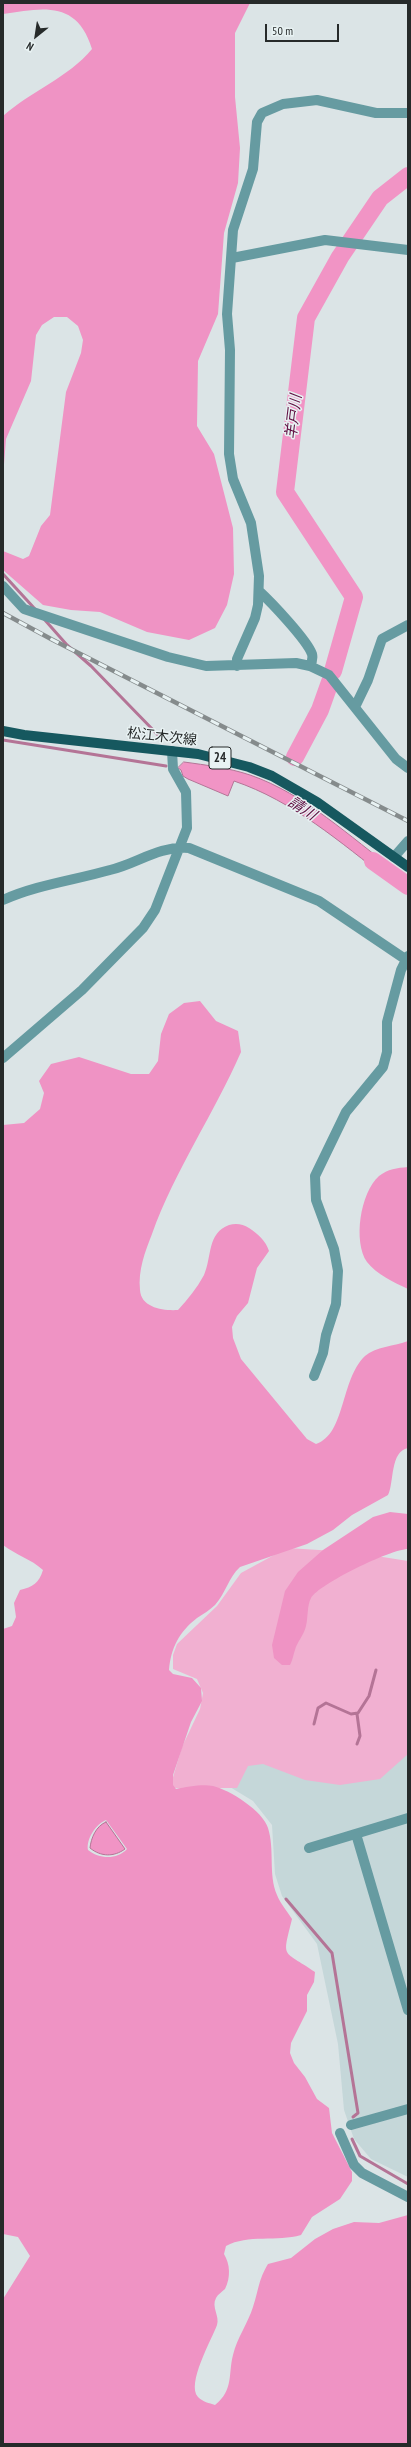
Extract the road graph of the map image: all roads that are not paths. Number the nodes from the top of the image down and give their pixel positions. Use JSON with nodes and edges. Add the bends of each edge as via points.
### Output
{"nodes":[{"id":1,"x":408,"y":113,"type":"edge"},
{"id":2,"x":408,"y":250,"type":"edge"},
{"id":3,"x":232,"y":258,"type":"junction"},
{"id":4,"x":3,"y":586,"type":"edge"},
{"id":5,"x":259,"y":591,"type":"junction"},
{"id":6,"x":408,"y":625,"type":"edge"},
{"id":7,"x":237,"y":666,"type":"junction"},
{"id":8,"x":310,"y":666,"type":"junction"},
{"id":9,"x":355,"y":707,"type":"junction"},
{"id":10,"x":3,"y":731,"type":"edge"},
{"id":11,"x":172,"y":751,"type":"junction"},
{"id":12,"x":408,"y":768,"type":"edge"},
{"id":13,"x":408,"y":841,"type":"edge"},
{"id":14,"x":179,"y":847,"type":"junction"},
{"id":15,"x":394,"y":857,"type":"junction"},
{"id":16,"x":408,"y":867,"type":"edge"},
{"id":17,"x":3,"y":900,"type":"edge"},
{"id":18,"x":407,"y":959,"type":"edge"},
{"id":19,"x":3,"y":1058,"type":"edge"},
{"id":20,"x":314,"y":1376,"type":"dead end"},
{"id":21,"x":408,"y":1818,"type":"edge"},
{"id":22,"x":356,"y":1834,"type":"junction"},
{"id":23,"x":309,"y":1848,"type":"dead end"},
{"id":24,"x":408,"y":2010,"type":"edge"},
{"id":25,"x":408,"y":2109,"type":"edge"},
{"id":26,"x":351,"y":2126,"type":"dead end"},
{"id":27,"x":340,"y":2133,"type":"dead end"},
{"id":28,"x":408,"y":2197,"type":"edge"}],
"edges":[{"from":1,"to":3,"type":"street","via":[[376,113],[317,100],[283,104],[262,113],[257,122],[250,181],[233,230]]},
{"from":2,"to":3,"type":"street","via":[[325,240]]},
{"from":3,"to":5,"type":"street","via":[[227,314],[230,350],[229,454],[233,479],[251,523]]},
{"from":4,"to":7,"type":"street","via":[[24,609],[174,659],[206,666]]},
{"from":5,"to":7,"type":"street","via":[[255,618],[237,659]]},
{"from":5,"to":8,"type":"street","via":[[278,609],[310,650]]},
{"from":6,"to":9,"type":"street","via":[[382,639],[368,680]]},
{"from":7,"to":8,"type":"street","via":[[284,663]]},
{"from":8,"to":9,"type":"street","via":[[329,675]]},
{"from":9,"to":12,"type":"street","via":[[396,759]]},
{"from":10,"to":11,"type":"main road","name":"松江木次線","number":"24"},
{"from":11,"to":14,"type":"street","via":[[173,769],[186,792],[188,828]]},
{"from":11,"to":15,"type":"main road","name":"松江木次線","number":"24","via":[[224,759],[272,776],[317,802]]},
{"from":13,"to":15,"type":"street"},
{"from":14,"to":17,"type":"street","via":[[166,848],[112,870]]},
{"from":14,"to":18,"type":"street","via":[[189,848],[319,901]]},
{"from":14,"to":19,"type":"street","via":[[155,910],[143,928],[82,990]]},
{"from":15,"to":16,"type":"main road","name":"松江木次線","number":"24"},
{"from":18,"to":20,"type":"street","via":[[387,1022],[387,1052],[383,1068],[346,1112],[315,1176],[316,1200],[336,1253],[338,1271],[336,1304]]},
{"from":21,"to":22,"type":"street"},
{"from":22,"to":23,"type":"street"},
{"from":22,"to":24,"type":"street"},
{"from":25,"to":26,"type":"street"},
{"from":27,"to":28,"type":"street","via":[[354,2165],[362,2173]]}]}
